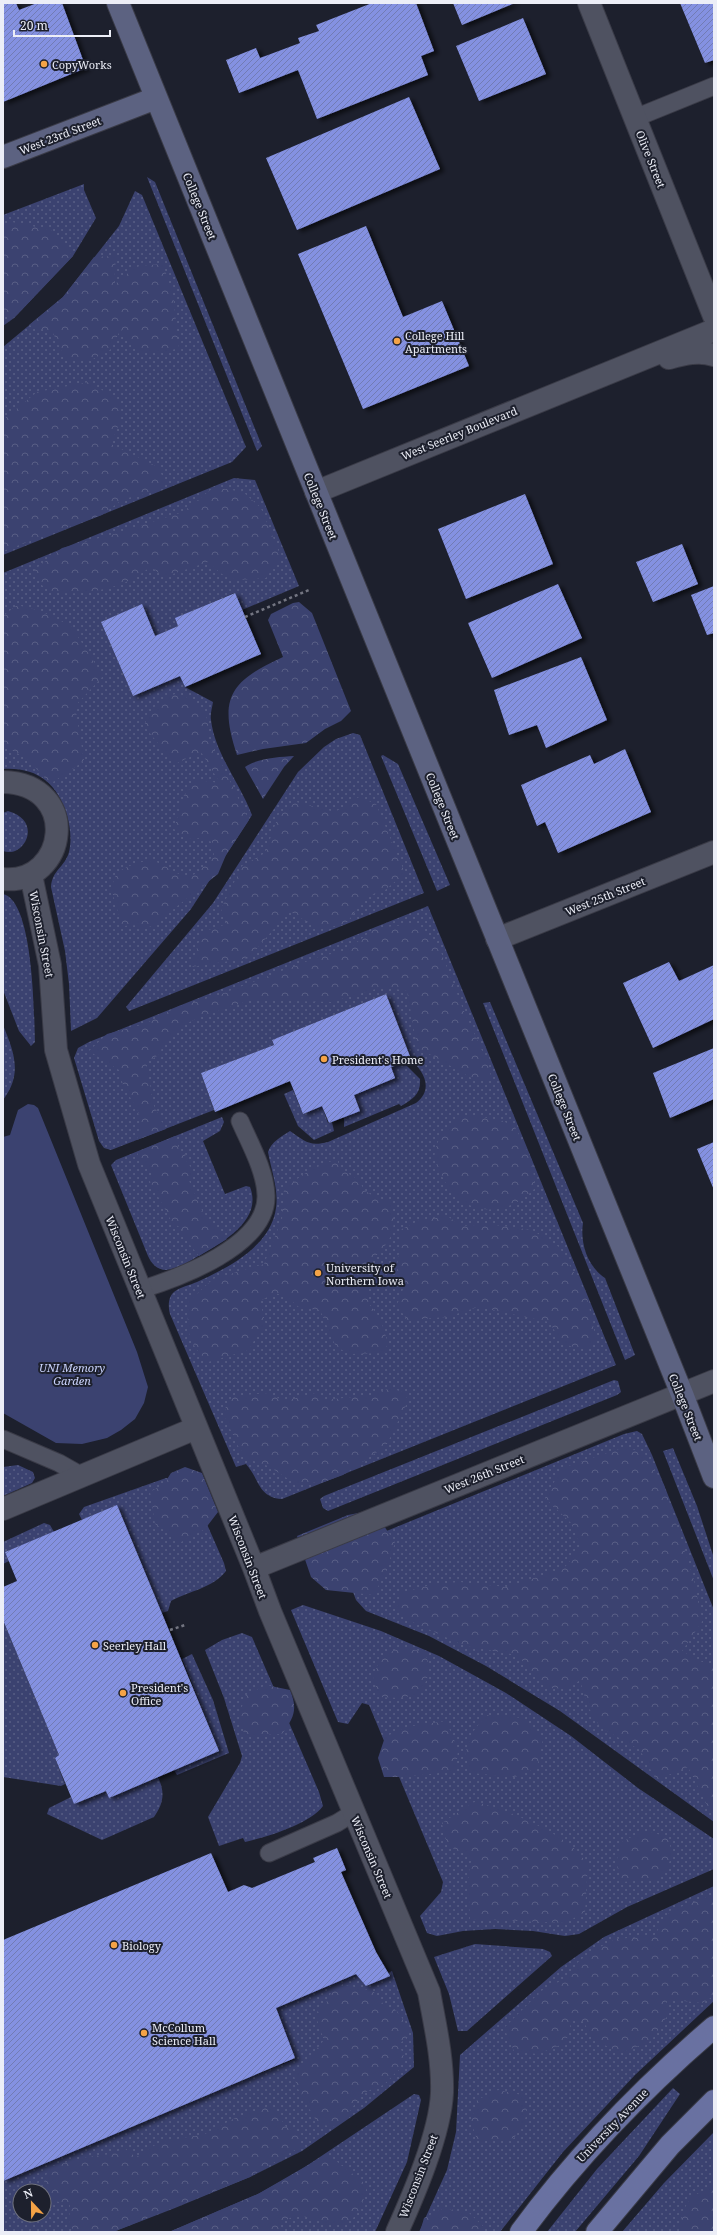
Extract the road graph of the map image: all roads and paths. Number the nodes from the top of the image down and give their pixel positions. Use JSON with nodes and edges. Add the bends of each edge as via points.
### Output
{"nodes":[{"id":1,"x":118,"y":3,"type":"edge"},
{"id":2,"x":589,"y":3,"type":"edge"},
{"id":3,"x":714,"y":86,"type":"edge"},
{"id":4,"x":156,"y":98,"type":"junction"},
{"id":5,"x":635,"y":118,"type":"junction"},
{"id":6,"x":3,"y":157,"type":"edge"},
{"id":7,"x":714,"y":316,"type":"edge"},
{"id":8,"x":714,"y":330,"type":"edge"},
{"id":9,"x":714,"y":354,"type":"edge"},
{"id":10,"x":602,"y":375,"type":"junction"},
{"id":11,"x":316,"y":492,"type":"junction"},
{"id":12,"x":309,"y":590,"type":"dead end"},
{"id":13,"x":245,"y":617,"type":"dead end"},
{"id":14,"x":3,"y":782,"type":"edge"},
{"id":15,"x":714,"y":852,"type":"edge"},
{"id":16,"x":31,"y":875,"type":"junction"},
{"id":17,"x":3,"y":880,"type":"edge"},
{"id":18,"x":497,"y":939,"type":"junction"},
{"id":19,"x":240,"y":1121,"type":"dead end"},
{"id":20,"x":140,"y":1290,"type":"junction"},
{"id":21,"x":714,"y":1381,"type":"edge"},
{"id":22,"x":682,"y":1394,"type":"junction"},
{"id":23,"x":196,"y":1428,"type":"junction"},
{"id":24,"x":3,"y":1439,"type":"edge"},
{"id":25,"x":82,"y":1476,"type":"junction"},
{"id":26,"x":714,"y":1476,"type":"edge"},
{"id":27,"x":3,"y":1509,"type":"edge"},
{"id":28,"x":254,"y":1568,"type":"junction"},
{"id":29,"x":185,"y":1625,"type":"dead end"},
{"id":30,"x":170,"y":1630,"type":"dead end"},
{"id":31,"x":354,"y":1813,"type":"junction"},
{"id":32,"x":269,"y":1853,"type":"dead end"},
{"id":33,"x":714,"y":2027,"type":"edge"},
{"id":34,"x":714,"y":2101,"type":"edge"},
{"id":35,"x":397,"y":2232,"type":"edge"},
{"id":36,"x":520,"y":2232,"type":"edge"},
{"id":37,"x":598,"y":2232,"type":"edge"}],
"edges":[{"from":1,"to":4,"type":"street","name":"College Street"},
{"from":2,"to":5,"type":"street","name":"Olive Street"},
{"from":3,"to":5,"type":"lane"},
{"from":4,"to":6,"type":"street","name":"West 23rd Street"},
{"from":4,"to":11,"type":"street","name":"College Street"},
{"from":5,"to":7,"type":"street","name":"Olive Street"},
{"from":8,"to":10,"type":"street","name":"West Seerley Boulevard"},
{"from":9,"to":10,"type":"street","name":"West Seerley Boulevard","via":[[685,354]]},
{"from":10,"to":11,"type":"street","name":"West Seerley Boulevard"},
{"from":11,"to":18,"type":"street","name":"College Street"},
{"from":12,"to":13,"type":"path"},
{"from":14,"to":16,"type":"street","name":"Wisconsin Street","via":[[23,784],[37,790],[55,814],[57,834],[51,854],[44,866]]},
{"from":15,"to":18,"type":"street","name":"West 25th Street"},
{"from":16,"to":17,"type":"street","name":"Wisconsin Street"},
{"from":16,"to":20,"type":"street","name":"Wisconsin Street","via":[[50,965],[56,1050],[89,1164]]},
{"from":18,"to":22,"type":"street","name":"College Street"},
{"from":19,"to":20,"type":"lane","via":[[265,1186],[266,1205],[257,1223],[248,1235],[216,1258],[186,1275]]},
{"from":20,"to":23,"type":"street","name":"Wisconsin Street"},
{"from":21,"to":22,"type":"street","name":"West 26th Street"},
{"from":22,"to":26,"type":"street","name":"College Street"},
{"from":22,"to":28,"type":"street","name":"West 26th Street"},
{"from":23,"to":25,"type":"street"},
{"from":23,"to":28,"type":"street","name":"Wisconsin Street"},
{"from":24,"to":25,"type":"lane","via":[[59,1463]]},
{"from":25,"to":27,"type":"street"},
{"from":28,"to":31,"type":"street","name":"Wisconsin Street"},
{"from":29,"to":30,"type":"path"},
{"from":31,"to":32,"type":"lane"},
{"from":31,"to":35,"type":"street","name":"Wisconsin Street","via":[[429,1992],[438,2044],[442,2093],[435,2135]]},
{"from":33,"to":36,"type":"main road","name":"University Avenue","via":[[635,2099],[590,2145]]},
{"from":34,"to":37,"type":"main road","via":[[670,2145]]}]}
